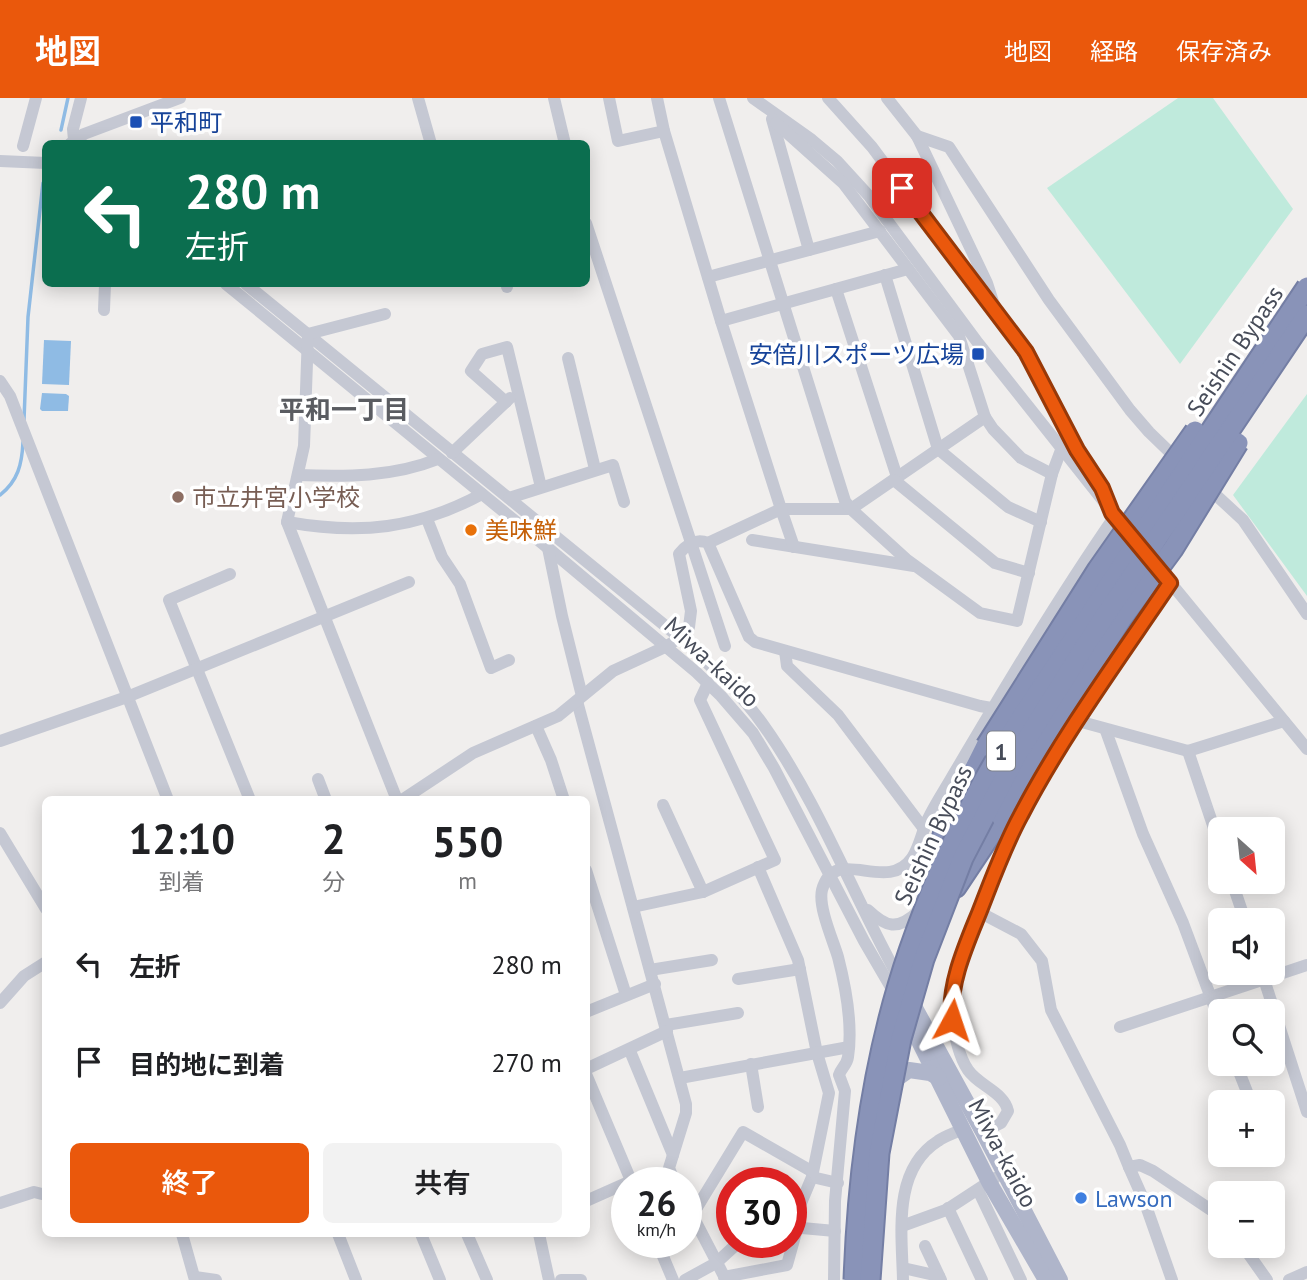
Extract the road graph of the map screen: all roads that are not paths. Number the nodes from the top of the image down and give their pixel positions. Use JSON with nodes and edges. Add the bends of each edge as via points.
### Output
{"nodes":[{"id":1,"x":36,"y":98,"type":"edge"},
{"id":2,"x":81,"y":98,"type":"edge"},
{"id":3,"x":180,"y":98,"type":"edge"},
{"id":4,"x":418,"y":98,"type":"edge"},
{"id":5,"x":554,"y":98,"type":"edge"},
{"id":6,"x":609,"y":98,"type":"edge"},
{"id":7,"x":657,"y":98,"type":"edge"},
{"id":8,"x":719,"y":98,"type":"edge"},
{"id":9,"x":753,"y":98,"type":"edge"},
{"id":10,"x":828,"y":98,"type":"edge"},
{"id":11,"x":887,"y":98,"type":"edge"},
{"id":12,"x":769,"y":113,"type":"junction"},
{"id":13,"x":664,"y":131,"type":"junction"},
{"id":14,"x":917,"y":136,"type":"junction"},
{"id":15,"x":72,"y":140,"type":"edge"},
{"id":16,"x":75,"y":140,"type":"edge"},
{"id":17,"x":430,"y":140,"type":"edge"},
{"id":18,"x":564,"y":140,"type":"edge"},
{"id":19,"x":23,"y":146,"type":"dead end"},
{"id":20,"x":0,"y":161,"type":"edge"},
{"id":21,"x":42,"y":164,"type":"edge"},
{"id":22,"x":880,"y":231,"type":"junction"},
{"id":23,"x":590,"y":237,"type":"edge"},
{"id":24,"x":809,"y":250,"type":"junction"},
{"id":25,"x":770,"y":260,"type":"junction"},
{"id":26,"x":908,"y":269,"type":"junction"},
{"id":27,"x":884,"y":275,"type":"junction"},
{"id":28,"x":708,"y":277,"type":"junction"},
{"id":29,"x":1307,"y":285,"type":"edge"},
{"id":30,"x":105,"y":287,"type":"edge"},
{"id":31,"x":230,"y":287,"type":"edge"},
{"id":32,"x":250,"y":287,"type":"edge"},
{"id":33,"x":836,"y":289,"type":"junction"},
{"id":34,"x":784,"y":303,"type":"junction"},
{"id":35,"x":104,"y":310,"type":"dead end"},
{"id":36,"x":385,"y":314,"type":"dead end"},
{"id":37,"x":998,"y":316,"type":"junction"},
{"id":38,"x":1307,"y":317,"type":"edge"},
{"id":39,"x":721,"y":321,"type":"junction"},
{"id":40,"x":308,"y":334,"type":"junction"},
{"id":41,"x":308,"y":351,"type":"junction"},
{"id":42,"x":568,"y":358,"type":"dead end"},
{"id":43,"x":2,"y":383,"type":"edge"},
{"id":44,"x":518,"y":391,"type":"junction"},
{"id":45,"x":506,"y":402,"type":"junction"},
{"id":46,"x":985,"y":417,"type":"junction"},
{"id":47,"x":939,"y":449,"type":"junction"},
{"id":48,"x":1061,"y":450,"type":"junction"},
{"id":49,"x":452,"y":453,"type":"junction"},
{"id":50,"x":438,"y":459,"type":"junction"},
{"id":51,"x":595,"y":469,"type":"junction"},
{"id":52,"x":1052,"y":474,"type":"junction"},
{"id":53,"x":298,"y":475,"type":"junction"},
{"id":54,"x":896,"y":478,"type":"junction"},
{"id":55,"x":541,"y":487,"type":"junction"},
{"id":56,"x":482,"y":494,"type":"junction"},
{"id":57,"x":509,"y":498,"type":"junction"},
{"id":58,"x":624,"y":502,"type":"dead end"},
{"id":59,"x":781,"y":509,"type":"junction"},
{"id":60,"x":850,"y":509,"type":"junction"},
{"id":61,"x":1114,"y":514,"type":"junction"},
{"id":62,"x":427,"y":519,"type":"junction"},
{"id":63,"x":287,"y":522,"type":"junction"},
{"id":64,"x":1041,"y":522,"type":"junction"},
{"id":65,"x":752,"y":540,"type":"dead end"},
{"id":66,"x":692,"y":542,"type":"junction"},
{"id":67,"x":708,"y":543,"type":"junction"},
{"id":68,"x":794,"y":547,"type":"junction"},
{"id":69,"x":548,"y":548,"type":"junction"},
{"id":70,"x":916,"y":566,"type":"junction"},
{"id":71,"x":1029,"y":573,"type":"junction"},
{"id":72,"x":230,"y":574,"type":"dead end"},
{"id":73,"x":409,"y":582,"type":"dead end"},
{"id":74,"x":1170,"y":583,"type":"junction"},
{"id":75,"x":1307,"y":614,"type":"edge"},
{"id":76,"x":326,"y":617,"type":"junction"},
{"id":77,"x":679,"y":637,"type":"junction"},
{"id":78,"x":725,"y":646,"type":"dead end"},
{"id":79,"x":665,"y":647,"type":"junction"},
{"id":80,"x":785,"y":652,"type":"junction"},
{"id":81,"x":509,"y":660,"type":"dead end"},
{"id":82,"x":196,"y":670,"type":"junction"},
{"id":83,"x":708,"y":683,"type":"junction"},
{"id":84,"x":127,"y":698,"type":"junction"},
{"id":85,"x":580,"y":699,"type":"junction"},
{"id":86,"x":993,"y":709,"type":"junction"},
{"id":87,"x":1284,"y":721,"type":"junction"},
{"id":88,"x":1078,"y":722,"type":"junction"},
{"id":89,"x":536,"y":726,"type":"junction"},
{"id":90,"x":1106,"y":731,"type":"junction"},
{"id":91,"x":0,"y":741,"type":"edge"},
{"id":92,"x":1307,"y":749,"type":"edge"},
{"id":93,"x":1188,"y":751,"type":"junction"},
{"id":94,"x":318,"y":779,"type":"dead end"},
{"id":95,"x":166,"y":796,"type":"edge"},
{"id":96,"x":248,"y":796,"type":"edge"},
{"id":97,"x":324,"y":796,"type":"edge"},
{"id":98,"x":398,"y":796,"type":"edge"},
{"id":99,"x":406,"y":796,"type":"edge"},
{"id":100,"x":563,"y":796,"type":"edge"},
{"id":101,"x":663,"y":805,"type":"dead end"},
{"id":102,"x":1210,"y":817,"type":"edge"},
{"id":103,"x":924,"y":830,"type":"junction"},
{"id":104,"x":0,"y":833,"type":"edge"},
{"id":105,"x":758,"y":867,"type":"junction"},
{"id":106,"x":844,"y":867,"type":"junction"},
{"id":107,"x":831,"y":874,"type":"junction"},
{"id":108,"x":590,"y":882,"type":"edge"},
{"id":109,"x":703,"y":892,"type":"junction"},
{"id":110,"x":42,"y":902,"type":"edge"},
{"id":111,"x":862,"y":905,"type":"junction"},
{"id":112,"x":634,"y":907,"type":"junction"},
{"id":113,"x":918,"y":912,"type":"junction"},
{"id":114,"x":979,"y":912,"type":"junction"},
{"id":115,"x":712,"y":960,"type":"dead end"},
{"id":116,"x":42,"y":965,"type":"edge"},
{"id":117,"x":1307,"y":965,"type":"edge"},
{"id":118,"x":800,"y":969,"type":"junction"},
{"id":119,"x":650,"y":970,"type":"junction"},
{"id":120,"x":1285,"y":970,"type":"edge"},
{"id":121,"x":738,"y":979,"type":"dead end"},
{"id":122,"x":654,"y":984,"type":"junction"},
{"id":123,"x":1242,"y":985,"type":"edge"},
{"id":124,"x":1266,"y":985,"type":"edge"},
{"id":125,"x":899,"y":991,"type":"junction"},
{"id":126,"x":2,"y":995,"type":"edge"},
{"id":127,"x":626,"y":995,"type":"junction"},
{"id":128,"x":1211,"y":998,"type":"junction"},
{"id":129,"x":590,"y":1010,"type":"edge"},
{"id":130,"x":738,"y":1013,"type":"dead end"},
{"id":131,"x":1121,"y":1027,"type":"dead end"},
{"id":132,"x":666,"y":1028,"type":"junction"},
{"id":133,"x":849,"y":1047,"type":"junction"},
{"id":134,"x":630,"y":1051,"type":"junction"},
{"id":135,"x":817,"y":1053,"type":"junction"},
{"id":136,"x":751,"y":1064,"type":"junction"},
{"id":137,"x":590,"y":1069,"type":"edge"},
{"id":138,"x":939,"y":1077,"type":"junction"},
{"id":139,"x":680,"y":1079,"type":"junction"},
{"id":140,"x":590,"y":1081,"type":"edge"},
{"id":141,"x":1303,"y":1083,"type":"edge"},
{"id":142,"x":885,"y":1087,"type":"junction"},
{"id":143,"x":758,"y":1107,"type":"dead end"},
{"id":144,"x":1307,"y":1112,"type":"edge"},
{"id":145,"x":963,"y":1129,"type":"junction"},
{"id":146,"x":983,"y":1132,"type":"junction"},
{"id":147,"x":673,"y":1155,"type":"junction"},
{"id":148,"x":626,"y":1167,"type":"edge"},
{"id":149,"x":669,"y":1167,"type":"edge"},
{"id":150,"x":1129,"y":1167,"type":"junction"},
{"id":151,"x":1004,"y":1173,"type":"junction"},
{"id":152,"x":812,"y":1174,"type":"junction"},
{"id":153,"x":843,"y":1182,"type":"junction"},
{"id":154,"x":983,"y":1186,"type":"junction"},
{"id":155,"x":807,"y":1188,"type":"edge"},
{"id":156,"x":702,"y":1190,"type":"edge"},
{"id":157,"x":611,"y":1191,"type":"edge"},
{"id":158,"x":42,"y":1194,"type":"edge"},
{"id":159,"x":590,"y":1199,"type":"edge"},
{"id":160,"x":0,"y":1203,"type":"edge"},
{"id":161,"x":1208,"y":1208,"type":"edge"},
{"id":162,"x":948,"y":1209,"type":"junction"},
{"id":163,"x":902,"y":1226,"type":"junction"},
{"id":164,"x":807,"y":1229,"type":"edge"},
{"id":165,"x":835,"y":1231,"type":"junction"},
{"id":166,"x":702,"y":1234,"type":"edge"},
{"id":167,"x":183,"y":1237,"type":"edge"},
{"id":168,"x":339,"y":1237,"type":"edge"},
{"id":169,"x":422,"y":1237,"type":"edge"},
{"id":170,"x":468,"y":1237,"type":"edge"},
{"id":171,"x":540,"y":1237,"type":"edge"},
{"id":172,"x":925,"y":1246,"type":"dead end"},
{"id":173,"x":664,"y":1258,"type":"edge"},
{"id":174,"x":721,"y":1258,"type":"edge"},
{"id":175,"x":788,"y":1258,"type":"edge"},
{"id":176,"x":1251,"y":1258,"type":"edge"},
{"id":177,"x":716,"y":1263,"type":"junction"},
{"id":178,"x":1307,"y":1272,"type":"edge"},
{"id":179,"x":903,"y":1274,"type":"edge"},
{"id":180,"x":940,"y":1278,"type":"edge"},
{"id":181,"x":195,"y":1279,"type":"edge"},
{"id":182,"x":725,"y":1279,"type":"edge"},
{"id":183,"x":216,"y":1280,"type":"edge"},
{"id":184,"x":356,"y":1280,"type":"edge"},
{"id":185,"x":440,"y":1280,"type":"edge"},
{"id":186,"x":487,"y":1280,"type":"edge"},
{"id":187,"x":549,"y":1280,"type":"edge"},
{"id":188,"x":562,"y":1280,"type":"edge"},
{"id":189,"x":582,"y":1280,"type":"edge"},
{"id":190,"x":673,"y":1280,"type":"edge"},
{"id":191,"x":685,"y":1280,"type":"edge"},
{"id":192,"x":834,"y":1280,"type":"edge"},
{"id":193,"x":846,"y":1280,"type":"edge"},
{"id":194,"x":854,"y":1280,"type":"edge"},
{"id":195,"x":871,"y":1280,"type":"edge"},
{"id":196,"x":982,"y":1280,"type":"edge"},
{"id":197,"x":1021,"y":1280,"type":"edge"},
{"id":198,"x":1046,"y":1280,"type":"edge"},
{"id":199,"x":1060,"y":1280,"type":"edge"},
{"id":200,"x":1172,"y":1280,"type":"edge"},
{"id":201,"x":1267,"y":1280,"type":"edge"},
{"id":202,"x":1289,"y":1280,"type":"edge"}],
"edges":[{"from":1,"to":19,"type":"street"},
{"from":2,"to":15,"type":"street"},
{"from":3,"to":16,"type":"street"},
{"from":4,"to":17,"type":"street"},
{"from":5,"to":18,"type":"street"},
{"from":6,"to":13,"type":"street","via":[[618,141]]},
{"from":7,"to":13,"type":"street"},
{"from":8,"to":25,"type":"street"},
{"from":9,"to":12,"type":"street"},
{"from":10,"to":37,"type":"street","via":[[872,147]]},
{"from":11,"to":14,"type":"street"},
{"from":12,"to":22,"type":"street","via":[[836,176]]},
{"from":12,"to":24,"type":"street"},
{"from":12,"to":48,"type":"street","via":[[837,161],[869,196]]},
{"from":13,"to":28,"type":"street"},
{"from":14,"to":37,"type":"street","via":[[987,283]]},
{"from":14,"to":75,"type":"street","via":[[949,147],[1049,300],[1130,410],[1243,520]]},
{"from":20,"to":21,"type":"street"},
{"from":22,"to":24,"type":"street"},
{"from":22,"to":26,"type":"street"},
{"from":23,"to":66,"type":"street"},
{"from":24,"to":25,"type":"street"},
{"from":25,"to":28,"type":"street"},
{"from":25,"to":34,"type":"street"},
{"from":26,"to":27,"type":"street"},
{"from":26,"to":46,"type":"street","via":[[959,336]]},
{"from":27,"to":33,"type":"street"},
{"from":27,"to":47,"type":"street"},
{"from":28,"to":39,"type":"street"},
{"from":29,"to":113,"type":"highway","bridge":true,"via":[[1228,384],[1138,512],[986,746],[945,828]]},
{"from":29,"to":194,"type":"highway","name":"Seishin Bypass","number":"1","bridge":true,"via":[[1002,749],[958,831],[908,952],[887,1031],[862,1161]]},
{"from":30,"to":35,"type":"street"},
{"from":31,"to":41,"type":"street","name":"Miwa-kaido"},
{"from":32,"to":40,"type":"street","name":"Miwa-kaido"},
{"from":33,"to":34,"type":"street"},
{"from":33,"to":54,"type":"street"},
{"from":34,"to":39,"type":"street"},
{"from":34,"to":60,"type":"street"},
{"from":36,"to":40,"type":"street"},
{"from":37,"to":61,"type":"street","via":[[1026,352]]},
{"from":38,"to":125,"type":"highway","bridge":true,"via":[[1173,549],[1092,664],[1002,818],[936,914]]},
{"from":38,"to":195,"type":"highway","name":"Seishin Bypass","number":"1","bridge":true,"via":[[1087,643],[1015,758],[963,858],[924,959],[901,1039],[879,1153]]},
{"from":39,"to":59,"type":"street"},
{"from":40,"to":41,"type":"street"},
{"from":40,"to":49,"type":"street","name":"Miwa-kaido"},
{"from":41,"to":50,"type":"street","name":"Miwa-kaido"},
{"from":41,"to":53,"type":"street"},
{"from":42,"to":51,"type":"street"},
{"from":43,"to":84,"type":"street"},
{"from":44,"to":45,"type":"street"},
{"from":44,"to":45,"type":"street","via":[[507,347],[482,354],[471,371]]},
{"from":44,"to":55,"type":"street"},
{"from":45,"to":49,"type":"street"},
{"from":46,"to":47,"type":"street"},
{"from":46,"to":52,"type":"street","via":[[1021,458]]},
{"from":47,"to":54,"type":"street"},
{"from":47,"to":64,"type":"street","via":[[1008,507]]},
{"from":48,"to":52,"type":"street"},
{"from":48,"to":61,"type":"street"},
{"from":49,"to":57,"type":"street","name":"Miwa-kaido"},
{"from":50,"to":53,"type":"street","via":[[368,476]]},
{"from":50,"to":56,"type":"street","name":"Miwa-kaido"},
{"from":51,"to":55,"type":"street"},
{"from":51,"to":58,"type":"street","via":[[613,465]]},
{"from":52,"to":64,"type":"street"},
{"from":53,"to":63,"type":"street"},
{"from":54,"to":60,"type":"street"},
{"from":54,"to":71,"type":"street","via":[[995,563]]},
{"from":55,"to":57,"type":"street"},
{"from":56,"to":62,"type":"street"},
{"from":56,"to":69,"type":"street","name":"Miwa-kaido"},
{"from":57,"to":77,"type":"street","name":"Miwa-kaido"},
{"from":59,"to":60,"type":"street"},
{"from":59,"to":67,"type":"street"},
{"from":59,"to":68,"type":"street"},
{"from":60,"to":70,"type":"street"},
{"from":61,"to":74,"type":"street"},
{"from":61,"to":86,"type":"street"},
{"from":62,"to":63,"type":"street","via":[[351,529]]},
{"from":62,"to":81,"type":"street","via":[[442,557],[460,584],[491,668]]},
{"from":63,"to":76,"type":"street"},
{"from":64,"to":71,"type":"street"},
{"from":65,"to":68,"type":"street"},
{"from":66,"to":67,"type":"street"},
{"from":66,"to":77,"type":"street","via":[[679,554],[691,619]]},
{"from":66,"to":78,"type":"street"},
{"from":67,"to":80,"type":"street","via":[[749,637]]},
{"from":68,"to":70,"type":"street"},
{"from":69,"to":79,"type":"street","name":"Miwa-kaido"},
{"from":69,"to":85,"type":"street"},
{"from":70,"to":71,"type":"street","via":[[980,613],[1017,621]]},
{"from":72,"to":82,"type":"street","via":[[169,600]]},
{"from":73,"to":76,"type":"street"},
{"from":74,"to":87,"type":"street"},
{"from":74,"to":88,"type":"street"},
{"from":76,"to":82,"type":"street"},
{"from":76,"to":98,"type":"street"},
{"from":77,"to":79,"type":"street"},
{"from":77,"to":106,"type":"street","name":"Miwa-kaido","via":[[744,700],[764,727]]},
{"from":79,"to":83,"type":"street","name":"Miwa-kaido"},
{"from":79,"to":85,"type":"street","via":[[613,671]]},
{"from":80,"to":86,"type":"street"},
{"from":80,"to":103,"type":"street","via":[[787,666],[838,715]]},
{"from":82,"to":84,"type":"street"},
{"from":82,"to":96,"type":"street"},
{"from":83,"to":105,"type":"street","via":[[700,700],[775,860]]},
{"from":83,"to":107,"type":"street","name":"Miwa-kaido","via":[[753,733]]},
{"from":84,"to":91,"type":"street"},
{"from":84,"to":95,"type":"street"},
{"from":85,"to":89,"type":"street"},
{"from":85,"to":112,"type":"street"},
{"from":86,"to":88,"type":"street"},
{"from":86,"to":103,"type":"street"},
{"from":87,"to":92,"type":"street"},
{"from":87,"to":93,"type":"street"},
{"from":88,"to":90,"type":"street"},
{"from":88,"to":114,"type":"street","via":[[1021,815]]},
{"from":89,"to":99,"type":"street","via":[[473,753]]},
{"from":89,"to":100,"type":"street"},
{"from":90,"to":93,"type":"street"},
{"from":90,"to":128,"type":"street"},
{"from":93,"to":102,"type":"street"},
{"from":94,"to":97,"type":"street"},
{"from":101,"to":109,"type":"street"},
{"from":103,"to":106,"type":"street","via":[[904,866],[881,873]]},
{"from":104,"to":110,"type":"street"},
{"from":105,"to":109,"type":"street"},
{"from":105,"to":118,"type":"street"},
{"from":106,"to":107,"type":"street"},
{"from":106,"to":111,"type":"street","name":"Miwa-kaido"},
{"from":107,"to":125,"type":"street","name":"Miwa-kaido","via":[[864,941]]},
{"from":107,"to":133,"type":"street","via":[[822,891],[822,905],[843,979]]},
{"from":108,"to":127,"type":"street"},
{"from":109,"to":112,"type":"street"},
{"from":111,"to":113,"type":"street","via":[[883,924],[902,923]]},
{"from":111,"to":125,"type":"street","name":"Miwa-kaido"},
{"from":112,"to":119,"type":"street"},
{"from":113,"to":125,"type":"highway"},
{"from":114,"to":146,"type":"street","via":[[951,1006],[958,1046],[969,1072],[1006,1104],[1006,1117]]},
{"from":114,"to":150,"type":"street","via":[[1021,934],[1042,961],[1051,1010]]},
{"from":115,"to":119,"type":"street"},
{"from":116,"to":126,"type":"street"},
{"from":117,"to":120,"type":"street"},
{"from":118,"to":121,"type":"street"},
{"from":118,"to":135,"type":"street"},
{"from":119,"to":122,"type":"street"},
{"from":122,"to":127,"type":"street"},
{"from":122,"to":132,"type":"street"},
{"from":123,"to":128,"type":"street"},
{"from":124,"to":141,"type":"street"},
{"from":125,"to":138,"type":"main road","name":"Miwa-kaido"},
{"from":125,"to":142,"type":"highway"},
{"from":125,"to":146,"type":"main road","name":"Miwa-kaido"},
{"from":125,"to":153,"type":"highway"},
{"from":127,"to":129,"type":"street"},
{"from":128,"to":131,"type":"street"},
{"from":130,"to":132,"type":"street"},
{"from":132,"to":134,"type":"street"},
{"from":132,"to":139,"type":"street"},
{"from":133,"to":135,"type":"street"},
{"from":133,"to":153,"type":"street","via":[[839,1076],[845,1091]]},
{"from":134,"to":137,"type":"street"},
{"from":134,"to":147,"type":"street"},
{"from":135,"to":136,"type":"street"},
{"from":135,"to":152,"type":"street","via":[[830,1093]]},
{"from":136,"to":139,"type":"street"},
{"from":136,"to":143,"type":"street"},
{"from":138,"to":142,"type":"main road","via":[[909,1070]]},
{"from":138,"to":145,"type":"main road","name":"Miwa-kaido"},
{"from":139,"to":147,"type":"street","via":[[686,1113]]},
{"from":140,"to":148,"type":"street"},
{"from":141,"to":144,"type":"street"},
{"from":142,"to":195,"type":"highway","via":[[870,1183]]},
{"from":145,"to":154,"type":"main road","name":"Miwa-kaido"},
{"from":145,"to":163,"type":"street","via":[[937,1141],[913,1168],[903,1200]]},
{"from":146,"to":151,"type":"main road","name":"Miwa-kaido"},
{"from":147,"to":149,"type":"street"},
{"from":150,"to":161,"type":"street","via":[[1140,1165],[1153,1171]]},
{"from":150,"to":200,"type":"street"},
{"from":151,"to":154,"type":"street"},
{"from":151,"to":199,"type":"main road","name":"Miwa-kaido"},
{"from":152,"to":153,"type":"street"},
{"from":152,"to":155,"type":"street"},
{"from":152,"to":156,"type":"street","via":[[743,1132]]},
{"from":153,"to":165,"type":"street"},
{"from":153,"to":193,"type":"highway"},
{"from":154,"to":162,"type":"street"},
{"from":154,"to":197,"type":"street"},
{"from":154,"to":198,"type":"main road","name":"Miwa-kaido"},
{"from":157,"to":159,"type":"street"},
{"from":158,"to":160,"type":"street","via":[[34,1192]]},
{"from":162,"to":163,"type":"street"},
{"from":162,"to":196,"type":"street"},
{"from":163,"to":179,"type":"street"},
{"from":164,"to":165,"type":"street"},
{"from":165,"to":192,"type":"street"},
{"from":166,"to":177,"type":"street"},
{"from":167,"to":181,"type":"street"},
{"from":168,"to":184,"type":"street"},
{"from":169,"to":185,"type":"street"},
{"from":170,"to":186,"type":"street"},
{"from":171,"to":187,"type":"street"},
{"from":172,"to":180,"type":"street"},
{"from":173,"to":190,"type":"street"},
{"from":174,"to":177,"type":"street"},
{"from":175,"to":182,"type":"street","via":[[787,1265]]},
{"from":176,"to":201,"type":"street"},
{"from":177,"to":182,"type":"street"},
{"from":177,"to":191,"type":"street"},
{"from":178,"to":202,"type":"street"},
{"from":179,"to":180,"type":"street"},
{"from":181,"to":183,"type":"street"},
{"from":188,"to":189,"type":"street"}]}
